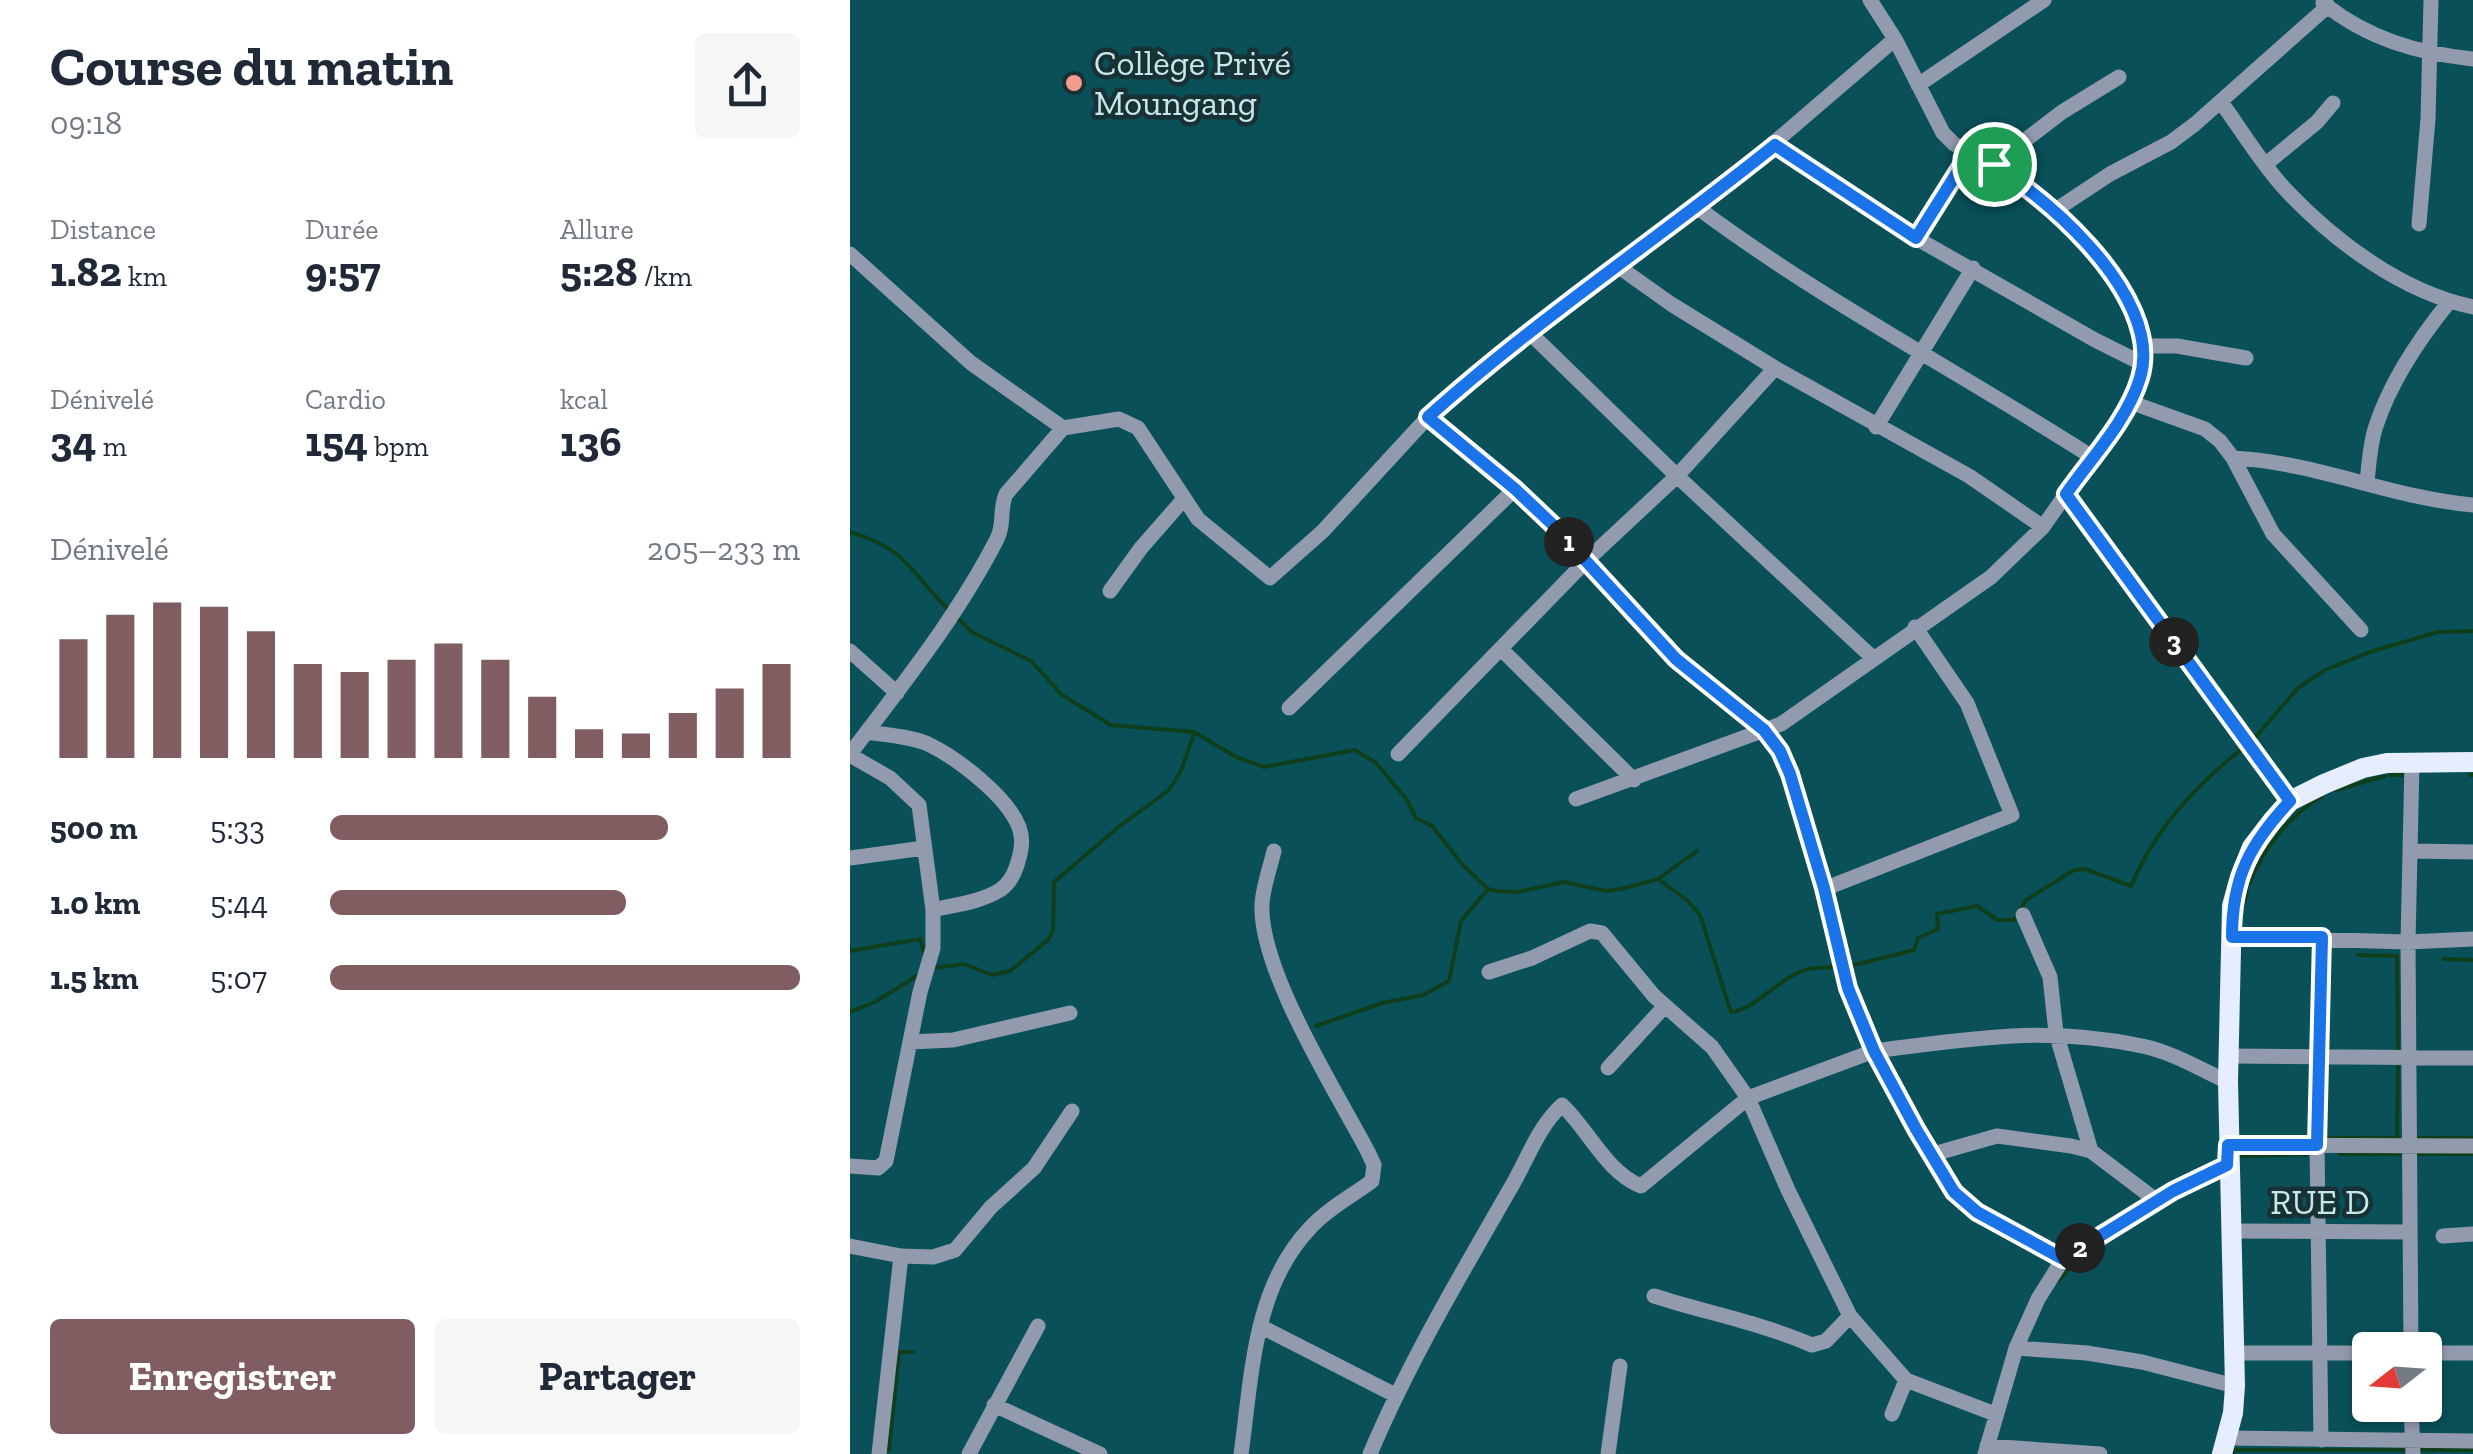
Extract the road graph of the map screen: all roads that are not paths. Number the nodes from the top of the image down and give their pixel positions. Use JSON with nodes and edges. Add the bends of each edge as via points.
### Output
{"nodes":[{"id":1,"x":1870,"y":0,"type":"edge"},
{"id":2,"x":2044,"y":0,"type":"edge"},
{"id":3,"x":2431,"y":0,"type":"edge"},
{"id":4,"x":2324,"y":3,"type":"edge"},
{"id":5,"x":1895,"y":40,"type":"junction"},
{"id":6,"x":2427,"y":54,"type":"junction"},
{"id":7,"x":2473,"y":59,"type":"edge"},
{"id":8,"x":2119,"y":76,"type":"dead end"},
{"id":9,"x":1918,"y":85,"type":"junction"},
{"id":10,"x":2221,"y":102,"type":"junction"},
{"id":11,"x":2333,"y":103,"type":"dead end"},
{"id":12,"x":1775,"y":145,"type":"junction"},
{"id":13,"x":1970,"y":152,"type":"junction"},
{"id":14,"x":1994,"y":164,"type":"junction"},
{"id":15,"x":2266,"y":164,"type":"junction"},
{"id":16,"x":1698,"y":208,"type":"junction"},
{"id":17,"x":2054,"y":211,"type":"junction"},
{"id":18,"x":2419,"y":224,"type":"dead end"},
{"id":19,"x":1916,"y":238,"type":"junction"},
{"id":20,"x":850,"y":254,"type":"edge"},
{"id":21,"x":1619,"y":267,"type":"junction"},
{"id":22,"x":1972,"y":268,"type":"junction"},
{"id":23,"x":2449,"y":302,"type":"junction"},
{"id":24,"x":2473,"y":307,"type":"edge"},
{"id":25,"x":1530,"y":332,"type":"junction"},
{"id":26,"x":2142,"y":346,"type":"junction"},
{"id":27,"x":1919,"y":352,"type":"junction"},
{"id":28,"x":2246,"y":358,"type":"dead end"},
{"id":29,"x":2144,"y":364,"type":"junction"},
{"id":30,"x":1776,"y":368,"type":"junction"},
{"id":31,"x":2130,"y":402,"type":"junction"},
{"id":32,"x":1428,"y":417,"type":"junction"},
{"id":33,"x":1876,"y":426,"type":"junction"},
{"id":34,"x":1063,"y":428,"type":"junction"},
{"id":35,"x":2092,"y":457,"type":"junction"},
{"id":36,"x":2233,"y":458,"type":"junction"},
{"id":37,"x":1678,"y":476,"type":"junction"},
{"id":38,"x":2367,"y":482,"type":"junction"},
{"id":39,"x":1515,"y":489,"type":"junction"},
{"id":40,"x":2066,"y":494,"type":"junction"},
{"id":41,"x":1182,"y":500,"type":"junction"},
{"id":42,"x":2473,"y":506,"type":"edge"},
{"id":43,"x":2043,"y":527,"type":"junction"},
{"id":44,"x":1587,"y":560,"type":"junction"},
{"id":45,"x":1110,"y":591,"type":"dead end"},
{"id":46,"x":1915,"y":628,"type":"junction"},
{"id":47,"x":2361,"y":630,"type":"dead end"},
{"id":48,"x":1501,"y":649,"type":"junction"},
{"id":49,"x":850,"y":651,"type":"edge"},
{"id":50,"x":1873,"y":658,"type":"junction"},
{"id":51,"x":896,"y":693,"type":"junction"},
{"id":52,"x":1289,"y":708,"type":"dead end"},
{"id":53,"x":1764,"y":730,"type":"junction"},
{"id":54,"x":866,"y":732,"type":"junction"},
{"id":55,"x":850,"y":754,"type":"edge"},
{"id":56,"x":1398,"y":754,"type":"dead end"},
{"id":57,"x":2412,"y":762,"type":"junction"},
{"id":58,"x":2473,"y":762,"type":"edge"},
{"id":59,"x":1634,"y":780,"type":"junction"},
{"id":60,"x":1576,"y":799,"type":"dead end"},
{"id":61,"x":2290,"y":801,"type":"junction"},
{"id":62,"x":924,"y":848,"type":"junction"},
{"id":63,"x":1274,"y":851,"type":"dead end"},
{"id":64,"x":2412,"y":851,"type":"junction"},
{"id":65,"x":2473,"y":852,"type":"edge"},
{"id":66,"x":850,"y":858,"type":"edge"},
{"id":67,"x":1824,"y":888,"type":"junction"},
{"id":68,"x":933,"y":910,"type":"junction"},
{"id":69,"x":2023,"y":915,"type":"dead end"},
{"id":70,"x":2232,"y":937,"type":"junction"},
{"id":71,"x":2322,"y":937,"type":"junction"},
{"id":72,"x":2473,"y":939,"type":"edge"},
{"id":73,"x":2408,"y":942,"type":"junction"},
{"id":74,"x":1489,"y":972,"type":"dead end"},
{"id":75,"x":1664,"y":1007,"type":"junction"},
{"id":76,"x":1070,"y":1014,"type":"dead end"},
{"id":77,"x":2056,"y":1033,"type":"junction"},
{"id":78,"x":910,"y":1042,"type":"junction"},
{"id":79,"x":1874,"y":1051,"type":"junction"},
{"id":80,"x":2230,"y":1056,"type":"junction"},
{"id":81,"x":2319,"y":1058,"type":"junction"},
{"id":82,"x":2408,"y":1058,"type":"junction"},
{"id":83,"x":2473,"y":1058,"type":"edge"},
{"id":84,"x":1608,"y":1068,"type":"dead end"},
{"id":85,"x":2228,"y":1082,"type":"junction"},
{"id":86,"x":1748,"y":1098,"type":"junction"},
{"id":87,"x":1072,"y":1111,"type":"dead end"},
{"id":88,"x":2317,"y":1145,"type":"junction"},
{"id":89,"x":2408,"y":1145,"type":"junction"},
{"id":90,"x":2473,"y":1146,"type":"edge"},
{"id":91,"x":2091,"y":1151,"type":"junction"},
{"id":92,"x":1930,"y":1154,"type":"junction"},
{"id":93,"x":2227,"y":1155,"type":"junction"},
{"id":94,"x":850,"y":1166,"type":"edge"},
{"id":95,"x":2157,"y":1201,"type":"junction"},
{"id":96,"x":2231,"y":1232,"type":"junction"},
{"id":97,"x":2408,"y":1232,"type":"junction"},
{"id":98,"x":2319,"y":1233,"type":"junction"},
{"id":99,"x":2473,"y":1234,"type":"edge"},
{"id":100,"x":2443,"y":1236,"type":"dead end"},
{"id":101,"x":850,"y":1246,"type":"edge"},
{"id":102,"x":902,"y":1256,"type":"junction"},
{"id":103,"x":2063,"y":1259,"type":"junction"},
{"id":104,"x":1654,"y":1296,"type":"dead end"},
{"id":105,"x":1850,"y":1316,"type":"junction"},
{"id":106,"x":1038,"y":1326,"type":"dead end"},
{"id":107,"x":1260,"y":1326,"type":"junction"},
{"id":108,"x":2410,"y":1332,"type":"edge"},
{"id":109,"x":2016,"y":1348,"type":"junction"},
{"id":110,"x":2321,"y":1353,"type":"junction"},
{"id":111,"x":2352,"y":1353,"type":"edge"},
{"id":112,"x":2442,"y":1353,"type":"edge"},
{"id":113,"x":2236,"y":1354,"type":"junction"},
{"id":114,"x":2473,"y":1354,"type":"edge"},
{"id":115,"x":1620,"y":1366,"type":"dead end"},
{"id":116,"x":1906,"y":1380,"type":"junction"},
{"id":117,"x":2234,"y":1386,"type":"junction"},
{"id":118,"x":1395,"y":1395,"type":"junction"},
{"id":119,"x":994,"y":1406,"type":"junction"},
{"id":120,"x":1892,"y":1414,"type":"dead end"},
{"id":121,"x":1995,"y":1414,"type":"junction"},
{"id":122,"x":2411,"y":1422,"type":"edge"},
{"id":123,"x":2473,"y":1441,"type":"edge"},
{"id":124,"x":2312,"y":1445,"type":"edge"},
{"id":125,"x":2225,"y":1446,"type":"edge"},
{"id":126,"x":2413,"y":1448,"type":"edge"},
{"id":127,"x":1986,"y":1450,"type":"edge"},
{"id":128,"x":879,"y":1454,"type":"edge"},
{"id":129,"x":970,"y":1454,"type":"edge"},
{"id":130,"x":1100,"y":1454,"type":"edge"},
{"id":131,"x":1241,"y":1454,"type":"edge"},
{"id":132,"x":1370,"y":1454,"type":"edge"},
{"id":133,"x":1608,"y":1454,"type":"edge"},
{"id":134,"x":2100,"y":1454,"type":"edge"}],
"edges":[{"from":1,"to":5,"type":"street"},
{"from":2,"to":9,"type":"street"},
{"from":3,"to":6,"type":"street"},
{"from":4,"to":6,"type":"street","via":[[2366,32]]},
{"from":4,"to":10,"type":"street"},
{"from":5,"to":9,"type":"street"},
{"from":5,"to":12,"type":"street"},
{"from":6,"to":7,"type":"street"},
{"from":6,"to":18,"type":"street"},
{"from":8,"to":14,"type":"street"},
{"from":9,"to":13,"type":"street","via":[[1943,134]]},
{"from":10,"to":15,"type":"street"},
{"from":10,"to":17,"type":"street","via":[[2170,142]]},
{"from":11,"to":15,"type":"street"},
{"from":12,"to":16,"type":"street"},
{"from":12,"to":19,"type":"street"},
{"from":13,"to":14,"type":"street"},
{"from":13,"to":19,"type":"street"},
{"from":14,"to":17,"type":"street"},
{"from":15,"to":23,"type":"street","via":[[2350,246]]},
{"from":16,"to":21,"type":"street"},
{"from":16,"to":27,"type":"street","via":[[1798,280]]},
{"from":17,"to":26,"type":"street","via":[[2117,279]]},
{"from":19,"to":22,"type":"street"},
{"from":20,"to":34,"type":"street","via":[[971,362]]},
{"from":21,"to":25,"type":"street"},
{"from":21,"to":30,"type":"street"},
{"from":22,"to":27,"type":"street"},
{"from":22,"to":29,"type":"street"},
{"from":23,"to":24,"type":"street"},
{"from":23,"to":38,"type":"street","via":[[2388,396],[2374,429]]},
{"from":25,"to":32,"type":"street"},
{"from":25,"to":37,"type":"street"},
{"from":26,"to":28,"type":"street"},
{"from":26,"to":29,"type":"street"},
{"from":27,"to":33,"type":"street"},
{"from":27,"to":35,"type":"street"},
{"from":29,"to":31,"type":"street"},
{"from":30,"to":33,"type":"street"},
{"from":30,"to":37,"type":"street"},
{"from":31,"to":35,"type":"street"},
{"from":31,"to":36,"type":"street","via":[[2205,430]]},
{"from":32,"to":39,"type":"street"},
{"from":32,"to":41,"type":"street","via":[[1273,577]]},
{"from":33,"to":43,"type":"street","via":[[1969,476]]},
{"from":34,"to":41,"type":"street","via":[[1119,419],[1138,428]]},
{"from":34,"to":51,"type":"street","via":[[1006,494],[996,541]]},
{"from":35,"to":40,"type":"street"},
{"from":36,"to":38,"type":"street"},
{"from":36,"to":47,"type":"street","via":[[2273,534]]},
{"from":37,"to":44,"type":"street"},
{"from":37,"to":50,"type":"street"},
{"from":38,"to":42,"type":"street"},
{"from":39,"to":44,"type":"street"},
{"from":39,"to":52,"type":"street"},
{"from":40,"to":43,"type":"street"},
{"from":40,"to":61,"type":"street"},
{"from":41,"to":45,"type":"street"},
{"from":43,"to":46,"type":"street","via":[[1991,578]]},
{"from":44,"to":48,"type":"street"},
{"from":44,"to":53,"type":"street","via":[[1676,659]]},
{"from":46,"to":50,"type":"street"},
{"from":46,"to":67,"type":"street","via":[[1967,702],[2012,815]]},
{"from":48,"to":56,"type":"street"},
{"from":48,"to":59,"type":"street"},
{"from":49,"to":51,"type":"street"},
{"from":50,"to":53,"type":"street"},
{"from":51,"to":54,"type":"street"},
{"from":53,"to":59,"type":"street"},
{"from":53,"to":67,"type":"street","via":[[1790,774]]},
{"from":54,"to":55,"type":"street"},
{"from":54,"to":68,"type":"street","via":[[939,750],[989,789],[1018,824],[1021,850],[1008,883]]},
{"from":55,"to":62,"type":"street","via":[[911,795],[919,806]]},
{"from":57,"to":58,"type":"main road"},
{"from":57,"to":61,"type":"main road","via":[[2363,768]]},
{"from":57,"to":64,"type":"street"},
{"from":59,"to":60,"type":"street"},
{"from":61,"to":70,"type":"main road","via":[[2252,848],[2232,906]]},
{"from":62,"to":66,"type":"street"},
{"from":62,"to":68,"type":"street"},
{"from":63,"to":107,"type":"street","via":[[1262,902],[1269,948],[1299,1024],[1375,1174],[1311,1226],[1290,1253]]},
{"from":64,"to":65,"type":"street"},
{"from":64,"to":73,"type":"street"},
{"from":67,"to":79,"type":"street","via":[[1848,988]]},
{"from":68,"to":78,"type":"street","via":[[933,948]]},
{"from":69,"to":77,"type":"street","via":[[2050,977]]},
{"from":70,"to":71,"type":"street"},
{"from":70,"to":80,"type":"main road"},
{"from":71,"to":73,"type":"street"},
{"from":71,"to":81,"type":"street"},
{"from":72,"to":73,"type":"street"},
{"from":73,"to":82,"type":"street"},
{"from":74,"to":75,"type":"street","via":[[1596,930]]},
{"from":75,"to":84,"type":"street"},
{"from":75,"to":86,"type":"street","via":[[1712,1047]]},
{"from":76,"to":78,"type":"street","via":[[954,1040]]},
{"from":77,"to":79,"type":"street"},
{"from":77,"to":85,"type":"street","via":[[2144,1046]]},
{"from":77,"to":91,"type":"street"},
{"from":78,"to":94,"type":"street","via":[[886,1161],[878,1168]]},
{"from":79,"to":86,"type":"street"},
{"from":79,"to":92,"type":"street"},
{"from":80,"to":81,"type":"street"},
{"from":80,"to":85,"type":"main road"},
{"from":81,"to":82,"type":"street"},
{"from":81,"to":88,"type":"street"},
{"from":82,"to":83,"type":"street"},
{"from":82,"to":89,"type":"street"},
{"from":85,"to":93,"type":"main road"},
{"from":86,"to":105,"type":"street"},
{"from":86,"to":118,"type":"street","via":[[1641,1186],[1560,1107],[1543,1125]]},
{"from":87,"to":102,"type":"street","via":[[1034,1168],[955,1250]]},
{"from":88,"to":89,"type":"street"},
{"from":88,"to":93,"type":"street"},
{"from":88,"to":98,"type":"street"},
{"from":89,"to":90,"type":"street"},
{"from":89,"to":97,"type":"street"},
{"from":91,"to":92,"type":"street","via":[[1998,1136]]},
{"from":91,"to":95,"type":"street"},
{"from":92,"to":103,"type":"street","via":[[1954,1192],[1977,1212]]},
{"from":93,"to":95,"type":"street"},
{"from":93,"to":96,"type":"main road"},
{"from":95,"to":103,"type":"street"},
{"from":96,"to":98,"type":"street","name":"RUE D"},
{"from":96,"to":113,"type":"main road"},
{"from":97,"to":98,"type":"street","name":"RUE D"},
{"from":97,"to":108,"type":"street"},
{"from":98,"to":110,"type":"street"},
{"from":99,"to":100,"type":"street"},
{"from":101,"to":102,"type":"street"},
{"from":102,"to":128,"type":"street"},
{"from":103,"to":109,"type":"street"},
{"from":104,"to":105,"type":"street","via":[[1812,1345],[1826,1341]]},
{"from":105,"to":116,"type":"street"},
{"from":106,"to":119,"type":"street"},
{"from":107,"to":118,"type":"street"},
{"from":107,"to":131,"type":"street"},
{"from":109,"to":117,"type":"street","via":[[2142,1362]]},
{"from":109,"to":121,"type":"street"},
{"from":110,"to":111,"type":"street"},
{"from":110,"to":113,"type":"street"},
{"from":110,"to":124,"type":"street"},
{"from":112,"to":114,"type":"street"},
{"from":113,"to":117,"type":"main road"},
{"from":115,"to":133,"type":"street"},
{"from":116,"to":120,"type":"street"},
{"from":116,"to":121,"type":"street"},
{"from":117,"to":125,"type":"main road"},
{"from":118,"to":132,"type":"street"},
{"from":119,"to":129,"type":"street"},
{"from":119,"to":130,"type":"street"},
{"from":121,"to":127,"type":"street"},
{"from":122,"to":126,"type":"street"},
{"from":123,"to":126,"type":"street"},
{"from":124,"to":125,"type":"street"},
{"from":124,"to":126,"type":"street"},
{"from":127,"to":134,"type":"street"}]}
